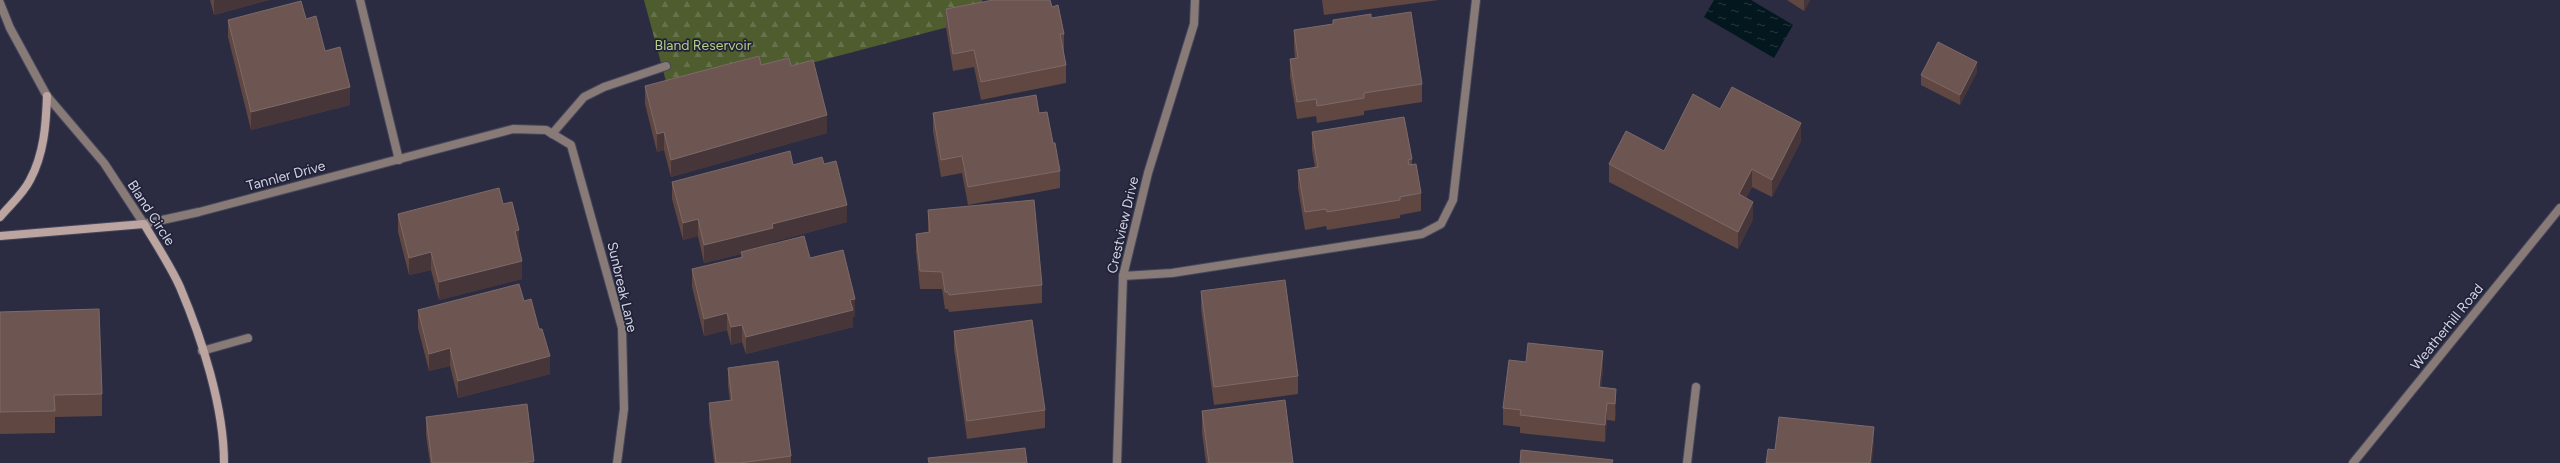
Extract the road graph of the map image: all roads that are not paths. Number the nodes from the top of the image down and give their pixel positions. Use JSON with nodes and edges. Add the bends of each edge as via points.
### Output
{"nodes":[{"id":1,"x":360,"y":0,"type":"edge"},
{"id":2,"x":1195,"y":0,"type":"edge"},
{"id":3,"x":1476,"y":0,"type":"edge"},
{"id":4,"x":0,"y":3,"type":"edge"},
{"id":5,"x":666,"y":66,"type":"dead end"},
{"id":6,"x":47,"y":96,"type":"junction"},
{"id":7,"x":552,"y":134,"type":"junction"},
{"id":8,"x":571,"y":145,"type":"joint"},
{"id":9,"x":399,"y":160,"type":"junction"},
{"id":10,"x":2560,"y":208,"type":"edge"},
{"id":11,"x":0,"y":217,"type":"edge"},
{"id":12,"x":144,"y":224,"type":"junction"},
{"id":13,"x":0,"y":236,"type":"edge"},
{"id":14,"x":1123,"y":276,"type":"junction"},
{"id":15,"x":248,"y":338,"type":"dead end"},
{"id":16,"x":202,"y":351,"type":"junction"},
{"id":17,"x":1696,"y":387,"type":"dead end"},
{"id":18,"x":224,"y":463,"type":"edge"},
{"id":19,"x":617,"y":463,"type":"edge"},
{"id":20,"x":1118,"y":463,"type":"edge"},
{"id":21,"x":1688,"y":463,"type":"edge"},
{"id":22,"x":2353,"y":463,"type":"edge"}],
"edges":[{"from":1,"to":9,"type":"street"},
{"from":2,"to":14,"type":"street","name":"Crestview Drive","via":[[1194,24],[1148,174]]},
{"from":3,"to":14,"type":"street","via":[[1453,200],[1441,224],[1422,234],[1172,273]]},
{"from":4,"to":6,"type":"street","name":"Bland Circle","via":[[10,28]]},
{"from":5,"to":7,"type":"street","via":[[584,97]]},
{"from":6,"to":11,"type":"street","via":[[45,132],[38,163],[28,184]]},
{"from":6,"to":12,"type":"street","name":"Bland Circle","via":[[104,163]]},
{"from":7,"to":8,"type":"street","name":"Tannler Drive"},
{"from":7,"to":9,"type":"street","name":"Tannler Drive","via":[[546,130],[514,129]]},
{"from":8,"to":19,"type":"street","name":"Sunbreak Lane","via":[[622,328],[624,409]]},
{"from":9,"to":12,"type":"street","name":"Tannler Drive"},
{"from":10,"to":22,"type":"street","name":"Weatherhill Road"},
{"from":12,"to":13,"type":"street","name":"Tannler Drive"},
{"from":12,"to":16,"type":"street","name":"Bland Circle","via":[[180,287]]},
{"from":14,"to":20,"type":"street","name":"Crestview Drive"},
{"from":15,"to":16,"type":"street"},
{"from":16,"to":18,"type":"street","name":"Bland Circle","via":[[220,418]]},
{"from":17,"to":21,"type":"street"}]}
